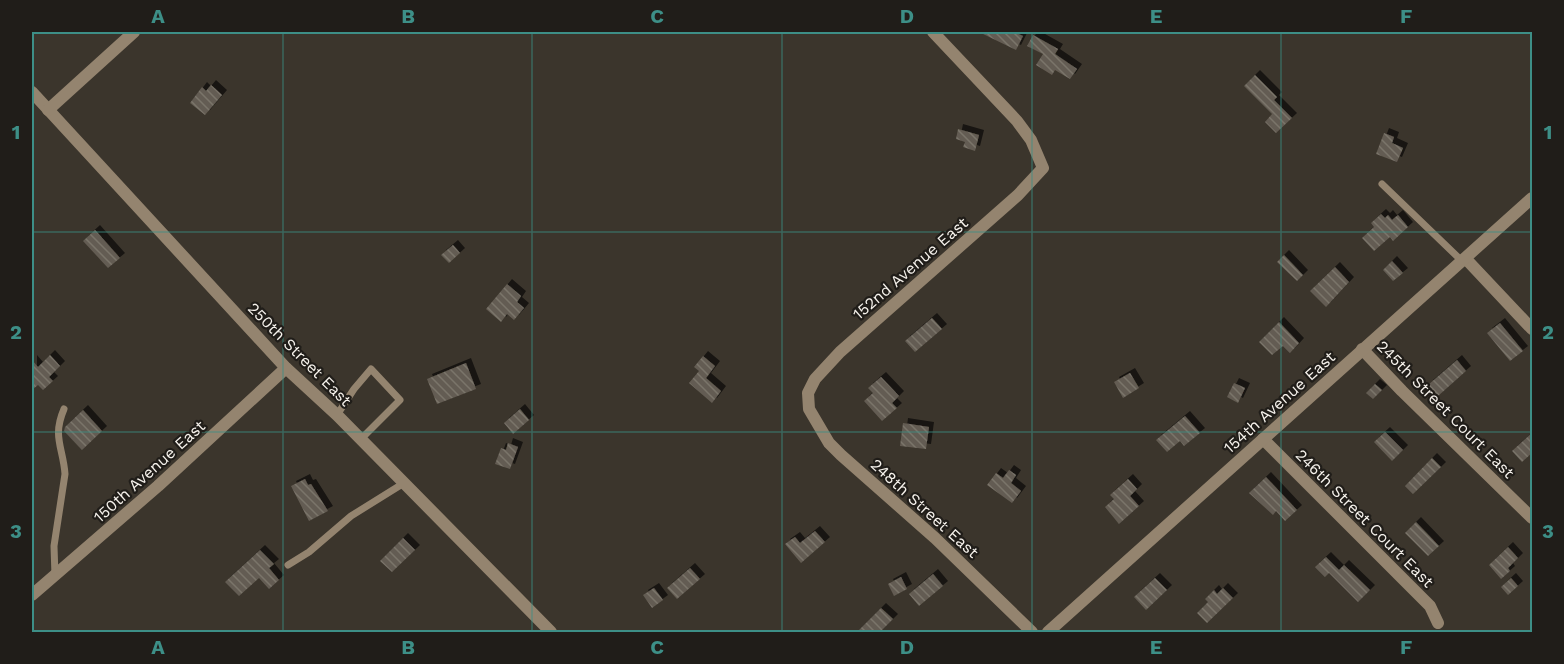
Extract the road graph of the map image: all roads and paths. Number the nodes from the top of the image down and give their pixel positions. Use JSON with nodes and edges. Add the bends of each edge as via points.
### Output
{"nodes":[{"id":1,"x":134,"y":32,"type":"edge"},
{"id":2,"x":933,"y":32,"type":"edge"},
{"id":3,"x":32,"y":92,"type":"edge"},
{"id":4,"x":48,"y":110,"type":"junction"},
{"id":5,"x":1382,"y":184,"type":"dead end"},
{"id":6,"x":1533,"y":198,"type":"edge"},
{"id":7,"x":1464,"y":261,"type":"junction"},
{"id":8,"x":1533,"y":329,"type":"edge"},
{"id":9,"x":1362,"y":349,"type":"junction"},
{"id":10,"x":286,"y":368,"type":"junction"},
{"id":11,"x":808,"y":400,"type":"joint"},
{"id":12,"x":64,"y":410,"type":"dead end"},
{"id":13,"x":337,"y":415,"type":"junction"},
{"id":14,"x":361,"y":439,"type":"junction"},
{"id":15,"x":1263,"y":439,"type":"junction"},
{"id":16,"x":404,"y":483,"type":"junction"},
{"id":17,"x":1533,"y":518,"type":"edge"},
{"id":18,"x":288,"y":565,"type":"dead end"},
{"id":19,"x":55,"y":576,"type":"junction"},
{"id":20,"x":32,"y":595,"type":"edge"},
{"id":21,"x":1438,"y":623,"type":"dead end"},
{"id":22,"x":551,"y":633,"type":"edge"},
{"id":23,"x":1032,"y":633,"type":"edge"},
{"id":24,"x":1048,"y":633,"type":"edge"}],
"edges":[{"from":1,"to":4,"type":"street"},
{"from":2,"to":11,"type":"street","name":"152nd Avenue East","via":[[1017,121],[1031,140],[1043,168],[1018,195],[840,352],[815,379]]},
{"from":3,"to":4,"type":"street","name":"250th Street East"},
{"from":4,"to":10,"type":"street","name":"250th Street East"},
{"from":5,"to":7,"type":"lane"},
{"from":6,"to":7,"type":"street","name":"154th Avenue East"},
{"from":7,"to":8,"type":"street"},
{"from":7,"to":9,"type":"street","name":"154th Avenue East"},
{"from":9,"to":15,"type":"street","name":"154th Avenue East"},
{"from":9,"to":17,"type":"street","name":"245th Street Court East"},
{"from":10,"to":13,"type":"street","name":"250th Street East"},
{"from":10,"to":19,"type":"street","name":"150th Avenue East"},
{"from":11,"to":23,"type":"street","name":"248th Street East","via":[[814,421],[829,443],[936,538]]},
{"from":12,"to":19,"type":"lane","via":[[57,434],[65,474],[54,546]]},
{"from":13,"to":14,"type":"street","name":"250th Street East"},
{"from":13,"to":14,"type":"lane","via":[[371,369],[400,400]]},
{"from":14,"to":16,"type":"street","name":"250th Street East"},
{"from":15,"to":21,"type":"street","name":"246th Street Court East","via":[[1430,606]]},
{"from":15,"to":24,"type":"street","name":"154th Avenue East"},
{"from":16,"to":18,"type":"lane","via":[[351,516]]},
{"from":16,"to":22,"type":"street","name":"250th Street East"},
{"from":19,"to":20,"type":"street","name":"150th Avenue East"}]}
